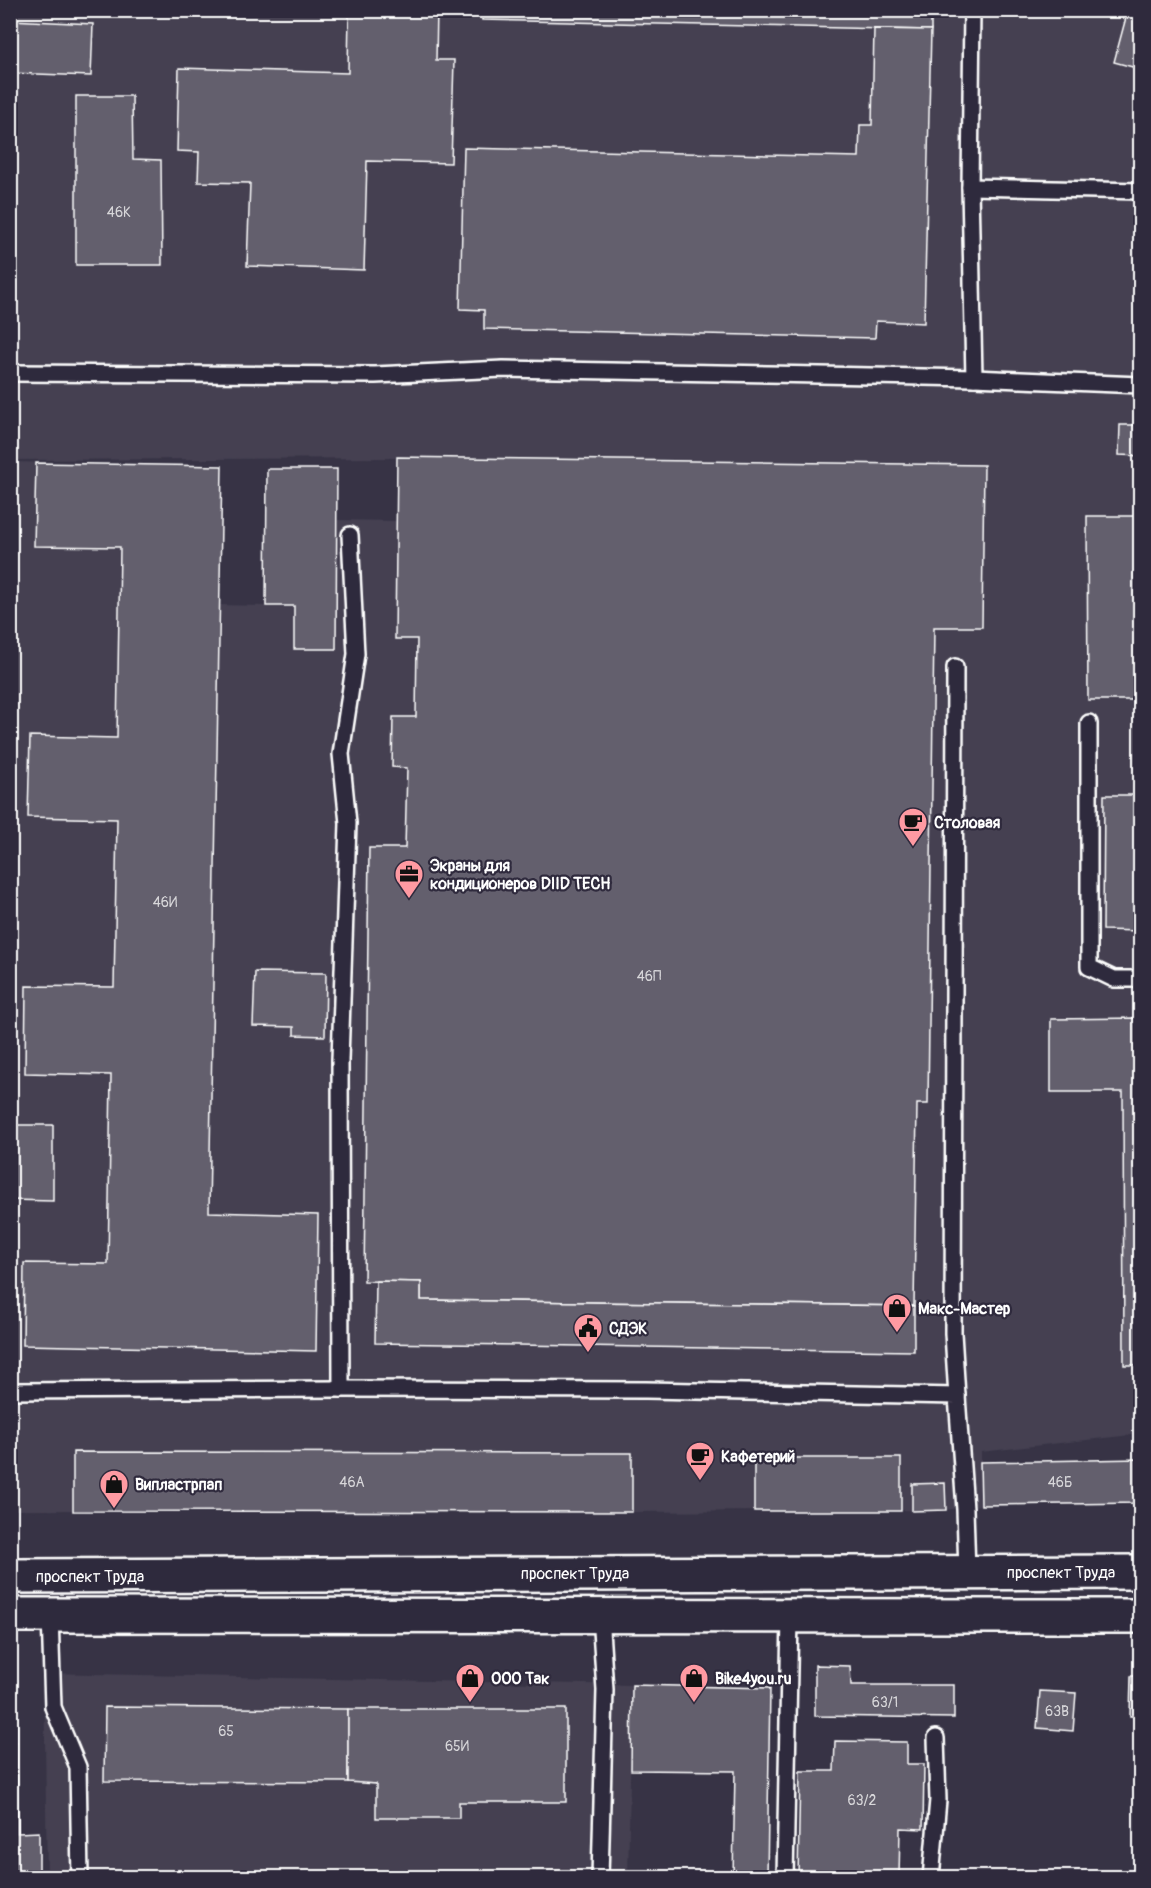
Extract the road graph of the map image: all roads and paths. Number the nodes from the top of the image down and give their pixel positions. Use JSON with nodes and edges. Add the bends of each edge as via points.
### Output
{"nodes":[{"id":1,"x":972,"y":10,"type":"edge"},
{"id":2,"x":970,"y":187,"type":"junction"},
{"id":3,"x":1140,"y":191,"type":"edge"},
{"id":4,"x":10,"y":373,"type":"edge"},
{"id":5,"x":974,"y":378,"type":"junction"},
{"id":6,"x":1140,"y":385,"type":"edge"},
{"id":7,"x":350,"y":535,"type":"dead end"},
{"id":8,"x":955,"y":667,"type":"dead end"},
{"id":9,"x":1089,"y":723,"type":"dead end"},
{"id":10,"x":1140,"y":979,"type":"edge"},
{"id":11,"x":341,"y":1389,"type":"junction"},
{"id":12,"x":10,"y":1391,"type":"edge"},
{"id":13,"x":957,"y":1396,"type":"junction"},
{"id":14,"x":967,"y":1572,"type":"junction"},
{"id":15,"x":1140,"y":1572,"type":"edge"},
{"id":16,"x":10,"y":1576,"type":"edge"},
{"id":17,"x":10,"y":1615,"type":"edge"},
{"id":18,"x":50,"y":1615,"type":"junction"},
{"id":19,"x":600,"y":1615,"type":"junction"},
{"id":20,"x":790,"y":1616,"type":"junction"},
{"id":21,"x":1140,"y":1616,"type":"edge"},
{"id":22,"x":936,"y":1738,"type":"dead end"},
{"id":23,"x":80,"y":1878,"type":"edge"},
{"id":24,"x":600,"y":1878,"type":"edge"},
{"id":25,"x":785,"y":1878,"type":"edge"},
{"id":26,"x":932,"y":1878,"type":"edge"}],
"edges":[{"from":1,"to":2,"type":"lane"},
{"from":2,"to":3,"type":"lane"},
{"from":2,"to":5,"type":"lane"},
{"from":4,"to":5,"type":"lane","via":[[375,375],[503,369]]},
{"from":5,"to":6,"type":"lane"},
{"from":7,"to":11,"type":"lane","via":[[356,654],[341,753],[348,823],[340,1060]]},
{"from":8,"to":13,"type":"lane","via":[[953,1333]]},
{"from":9,"to":10,"type":"lane","via":[[1089,967],[1114,979]]},
{"from":11,"to":12,"type":"lane"},
{"from":11,"to":13,"type":"lane"},
{"from":13,"to":14,"type":"lane"},
{"from":14,"to":15,"type":"main road","name":"проспект Труда"},
{"from":14,"to":16,"type":"main road","name":"проспект Труда"},
{"from":17,"to":18,"type":"main road"},
{"from":18,"to":19,"type":"main road"},
{"from":18,"to":23,"type":"lane","via":[[53,1707],[78,1767]]},
{"from":19,"to":20,"type":"main road"},
{"from":19,"to":24,"type":"lane","via":[[605,1690]]},
{"from":20,"to":21,"type":"main road"},
{"from":20,"to":25,"type":"lane"},
{"from":22,"to":26,"type":"lane","via":[[938,1800]]}]}
